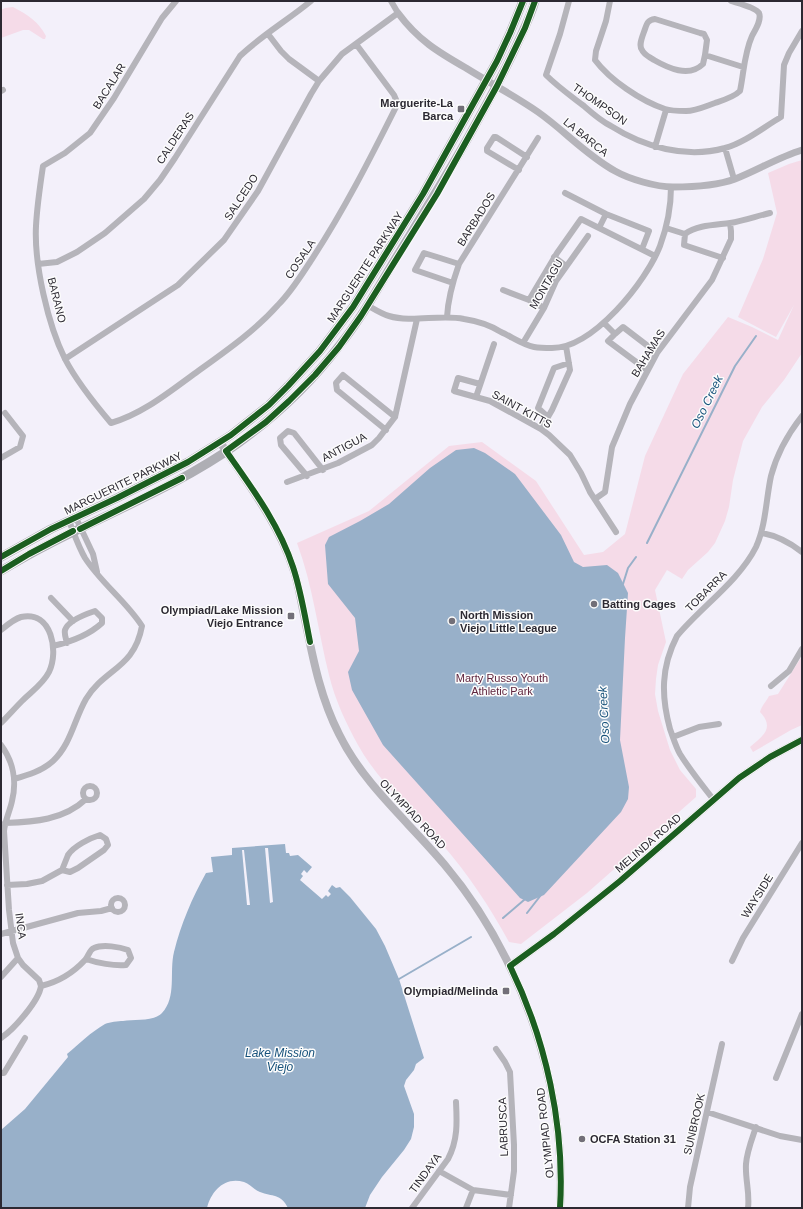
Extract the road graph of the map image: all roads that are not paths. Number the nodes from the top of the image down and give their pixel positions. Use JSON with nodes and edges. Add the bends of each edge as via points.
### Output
{"nodes":[{"id":1,"x":176,"y":1,"type":"edge"},
{"id":2,"x":311,"y":1,"type":"edge"},
{"id":3,"x":391,"y":1,"type":"edge"},
{"id":4,"x":523,"y":1,"type":"edge"},
{"id":5,"x":535,"y":1,"type":"edge"},
{"id":6,"x":569,"y":1,"type":"edge"},
{"id":7,"x":610,"y":1,"type":"edge"},
{"id":8,"x":731,"y":1,"type":"edge"},
{"id":9,"x":398,"y":14,"type":"junction"},
{"id":10,"x":802,"y":31,"type":"edge"},
{"id":11,"x":268,"y":34,"type":"junction"},
{"id":12,"x":356,"y":44,"type":"junction"},
{"id":13,"x":705,"y":55,"type":"junction"},
{"id":14,"x":743,"y":67,"type":"junction"},
{"id":15,"x":486,"y":80,"type":"junction"},
{"id":16,"x":319,"y":81,"type":"junction"},
{"id":17,"x":497,"y":86,"type":"junction"},
{"id":18,"x":666,"y":110,"type":"junction"},
{"id":19,"x":538,"y":138,"type":"dead end"},
{"id":20,"x":655,"y":147,"type":"junction"},
{"id":21,"x":724,"y":148,"type":"junction"},
{"id":22,"x":802,"y":150,"type":"edge"},
{"id":23,"x":526,"y":157,"type":"junction"},
{"id":24,"x":43,"y":166,"type":"joint"},
{"id":25,"x":518,"y":170,"type":"junction"},
{"id":26,"x":734,"y":179,"type":"junction"},
{"id":27,"x":671,"y":187,"type":"junction"},
{"id":28,"x":565,"y":193,"type":"dead end"},
{"id":29,"x":770,"y":213,"type":"dead end"},
{"id":30,"x":606,"y":214,"type":"junction"},
{"id":31,"x":730,"y":223,"type":"junction"},
{"id":32,"x":599,"y":228,"type":"junction"},
{"id":33,"x":666,"y":228,"type":"junction"},
{"id":34,"x":685,"y":234,"type":"junction"},
{"id":35,"x":588,"y":236,"type":"dead end"},
{"id":36,"x":642,"y":249,"type":"junction"},
{"id":37,"x":655,"y":256,"type":"junction"},
{"id":38,"x":554,"y":257,"type":"junction"},
{"id":39,"x":722,"y":258,"type":"junction"},
{"id":40,"x":38,"y":264,"type":"junction"},
{"id":41,"x":459,"y":264,"type":"junction"},
{"id":42,"x":566,"y":266,"type":"junction"},
{"id":43,"x":453,"y":283,"type":"junction"},
{"id":44,"x":503,"y":290,"type":"dead end"},
{"id":45,"x":529,"y":300,"type":"junction"},
{"id":46,"x":367,"y":305,"type":"junction"},
{"id":47,"x":544,"y":308,"type":"junction"},
{"id":48,"x":448,"y":317,"type":"junction"},
{"id":49,"x":417,"y":319,"type":"junction"},
{"id":50,"x":604,"y":323,"type":"junction"},
{"id":51,"x":615,"y":334,"type":"junction"},
{"id":52,"x":522,"y":343,"type":"junction"},
{"id":53,"x":494,"y":344,"type":"dead end"},
{"id":54,"x":566,"y":346,"type":"junction"},
{"id":55,"x":657,"y":353,"type":"junction"},
{"id":56,"x":65,"y":359,"type":"junction"},
{"id":57,"x":569,"y":363,"type":"junction"},
{"id":58,"x":647,"y":370,"type":"junction"},
{"id":59,"x":480,"y":384,"type":"junction"},
{"id":60,"x":476,"y":397,"type":"junction"},
{"id":61,"x":5,"y":413,"type":"dead end"},
{"id":62,"x":802,"y":416,"type":"edge"},
{"id":63,"x":395,"y":417,"type":"junction"},
{"id":64,"x":548,"y":417,"type":"junction"},
{"id":65,"x":111,"y":423,"type":"joint"},
{"id":66,"x":541,"y":429,"type":"junction"},
{"id":67,"x":386,"y":430,"type":"junction"},
{"id":68,"x":220,"y":442,"type":"junction"},
{"id":69,"x":226,"y":452,"type":"junction"},
{"id":70,"x":1,"y":458,"type":"edge"},
{"id":71,"x":323,"y":470,"type":"junction"},
{"id":72,"x":306,"y":476,"type":"junction"},
{"id":73,"x":287,"y":482,"type":"dead end"},
{"id":74,"x":595,"y":499,"type":"junction"},
{"id":75,"x":72,"y":519,"type":"junction"},
{"id":76,"x":77,"y":530,"type":"junction"},
{"id":77,"x":616,"y":532,"type":"dead end"},
{"id":78,"x":762,"y":533,"type":"junction"},
{"id":79,"x":802,"y":552,"type":"edge"},
{"id":80,"x":93,"y":554,"type":"junction"},
{"id":81,"x":1,"y":557,"type":"edge"},
{"id":82,"x":86,"y":558,"type":"junction"},
{"id":83,"x":1,"y":571,"type":"edge"},
{"id":84,"x":97,"y":573,"type":"junction"},
{"id":85,"x":50,"y":598,"type":"dead end"},
{"id":86,"x":74,"y":621,"type":"junction"},
{"id":87,"x":1,"y":630,"type":"edge"},
{"id":88,"x":67,"y":643,"type":"junction"},
{"id":89,"x":53,"y":646,"type":"junction"},
{"id":90,"x":802,"y":649,"type":"edge"},
{"id":91,"x":771,"y":686,"type":"dead end"},
{"id":92,"x":1,"y":723,"type":"edge"},
{"id":93,"x":719,"y":724,"type":"dead end"},
{"id":94,"x":673,"y":737,"type":"junction"},
{"id":95,"x":802,"y":740,"type":"edge"},
{"id":96,"x":1,"y":745,"type":"edge"},
{"id":97,"x":14,"y":779,"type":"junction"},
{"id":98,"x":86,"y":799,"type":"dead end"},
{"id":99,"x":713,"y":799,"type":"junction"},
{"id":100,"x":5,"y":823,"type":"junction"},
{"id":101,"x":802,"y":843,"type":"edge"},
{"id":102,"x":3,"y":857,"type":"edge"},
{"id":103,"x":62,"y":870,"type":"junction"},
{"id":104,"x":7,"y":885,"type":"junction"},
{"id":105,"x":112,"y":908,"type":"dead end"},
{"id":106,"x":11,"y":930,"type":"junction"},
{"id":107,"x":1,"y":934,"type":"edge"},
{"id":108,"x":18,"y":958,"type":"junction"},
{"id":109,"x":86,"y":959,"type":"junction"},
{"id":110,"x":732,"y":961,"type":"dead end"},
{"id":111,"x":510,"y":966,"type":"junction"},
{"id":112,"x":1,"y":977,"type":"edge"},
{"id":113,"x":41,"y":986,"type":"junction"},
{"id":114,"x":802,"y":1014,"type":"edge"},
{"id":115,"x":1,"y":1038,"type":"edge"},
{"id":116,"x":24,"y":1038,"type":"dead end"},
{"id":117,"x":722,"y":1044,"type":"dead end"},
{"id":118,"x":496,"y":1049,"type":"dead end"},
{"id":119,"x":1,"y":1073,"type":"edge"},
{"id":120,"x":776,"y":1078,"type":"dead end"},
{"id":121,"x":456,"y":1102,"type":"dead end"},
{"id":122,"x":707,"y":1112,"type":"junction"},
{"id":123,"x":756,"y":1127,"type":"junction"},
{"id":124,"x":802,"y":1140,"type":"edge"},
{"id":125,"x":439,"y":1171,"type":"junction"},
{"id":126,"x":473,"y":1190,"type":"junction"},
{"id":127,"x":511,"y":1195,"type":"junction"},
{"id":128,"x":412,"y":1208,"type":"edge"},
{"id":129,"x":466,"y":1208,"type":"edge"},
{"id":130,"x":509,"y":1208,"type":"edge"},
{"id":131,"x":560,"y":1208,"type":"edge"},
{"id":132,"x":688,"y":1208,"type":"edge"},
{"id":133,"x":748,"y":1208,"type":"edge"}],
"edges":[{"from":1,"to":24,"type":"street","name":"BACALAR","via":[[162,18],[90,133],[65,153]]},
{"from":2,"to":11,"type":"street","name":"CALDERAS"},
{"from":3,"to":9,"type":"street","name":"LA BARCA"},
{"from":4,"to":15,"type":"main road","name":"MARGUERITE PARKWAY"},
{"from":5,"to":17,"type":"main road","name":"MARGUERITE PARKWAY"},
{"from":6,"to":20,"type":"street","name":"THOMPSON","via":[[546,74],[610,126]]},
{"from":7,"to":18,"type":"street","via":[[595,60],[630,91]]},
{"from":8,"to":14,"type":"street","via":[[752,8],[760,15]]},
{"from":9,"to":12,"type":"street","name":"SALCEDO"},
{"from":9,"to":15,"type":"street","name":"LA BARCA","via":[[433,49]]},
{"from":10,"to":21,"type":"street","name":"THOMPSON","via":[[788,53],[784,65],[781,117]]},
{"from":11,"to":16,"type":"street","via":[[281,51]]},
{"from":11,"to":40,"type":"street","name":"CALDERAS","via":[[240,56],[175,158],[144,199],[105,233],[76,252],[57,262]]},
{"from":12,"to":16,"type":"street","name":"SALCEDO","via":[[342,54]]},
{"from":12,"to":65,"type":"street","name":"COSALA","via":[[397,102],[364,172],[332,229],[296,283],[262,323],[162,398],[125,419]]},
{"from":13,"to":13,"type":"street","via":[[707,40],[704,34],[655,19],[647,24],[641,50],[665,66],[682,71],[695,70],[701,66]]},
{"from":13,"to":14,"type":"street"},
{"from":14,"to":18,"type":"street","via":[[740,91],[731,97],[696,110]]},
{"from":15,"to":17,"type":"street","name":"LA BARCA"},
{"from":15,"to":68,"type":"main road","name":"MARGUERITE PARKWAY","via":[[423,194],[353,307],[320,351],[288,386],[269,405]]},
{"from":16,"to":56,"type":"street","name":"SALCEDO","via":[[258,191],[224,240],[178,286]]},
{"from":17,"to":27,"type":"street","name":"LA BARCA","via":[[548,120],[584,151],[616,172]]},
{"from":17,"to":46,"type":"main road","name":"MARGUERITE PARKWAY","via":[[437,194]]},
{"from":18,"to":20,"type":"street"},
{"from":19,"to":23,"type":"street","name":"BARBADOS"},
{"from":20,"to":21,"type":"street","name":"THOMPSON","via":[[698,152]]},
{"from":21,"to":26,"type":"street"},
{"from":22,"to":26,"type":"street","name":"LA BARCA"},
{"from":23,"to":25,"type":"street","name":"BARBADOS"},
{"from":23,"to":25,"type":"street","via":[[496,137],[487,148],[487,151]]},
{"from":24,"to":40,"type":"street","name":"BARANO","via":[[36,227]]},
{"from":25,"to":41,"type":"street","name":"BARBADOS"},
{"from":26,"to":27,"type":"street","name":"LA BARCA","via":[[693,187]]},
{"from":27,"to":33,"type":"street"},
{"from":28,"to":30,"type":"street"},
{"from":29,"to":31,"type":"street"},
{"from":30,"to":32,"type":"street"},
{"from":30,"to":36,"type":"street","via":[[649,231]]},
{"from":31,"to":34,"type":"street","via":[[692,229]]},
{"from":31,"to":39,"type":"street","name":"BAHAMAS","via":[[731,239]]},
{"from":32,"to":36,"type":"street"},
{"from":32,"to":38,"type":"street","via":[[581,219]]},
{"from":33,"to":34,"type":"street"},
{"from":33,"to":37,"type":"street"},
{"from":34,"to":39,"type":"street","via":[[684,245]]},
{"from":35,"to":42,"type":"street","name":"MONTAGU"},
{"from":36,"to":37,"type":"street"},
{"from":37,"to":50,"type":"street","via":[[639,283]]},
{"from":38,"to":42,"type":"street"},
{"from":38,"to":45,"type":"street"},
{"from":39,"to":55,"type":"street","name":"BAHAMAS","via":[[712,280]]},
{"from":40,"to":56,"type":"street","name":"BARANO","via":[[53,328]]},
{"from":41,"to":43,"type":"street","name":"BARBADOS"},
{"from":41,"to":43,"type":"street","via":[[424,253],[415,270]]},
{"from":42,"to":47,"type":"street","name":"MONTAGU"},
{"from":43,"to":48,"type":"street","name":"BARBADOS","via":[[448,302]]},
{"from":44,"to":45,"type":"street"},
{"from":45,"to":47,"type":"street"},
{"from":46,"to":49,"type":"street","via":[[388,316]]},
{"from":46,"to":69,"type":"main road","name":"MARGUERITE PARKWAY","via":[[339,347],[310,380],[266,422]]},
{"from":47,"to":52,"type":"street","name":"MONTAGU"},
{"from":48,"to":49,"type":"street"},
{"from":48,"to":52,"type":"street","via":[[485,324]]},
{"from":49,"to":63,"type":"street","name":"ANTIGUA"},
{"from":50,"to":51,"type":"street"},
{"from":50,"to":54,"type":"street","via":[[593,333]]},
{"from":51,"to":55,"type":"street","via":[[623,327]]},
{"from":51,"to":58,"type":"street","via":[[608,341]]},
{"from":52,"to":54,"type":"street","via":[[533,347]]},
{"from":53,"to":59,"type":"street"},
{"from":54,"to":57,"type":"street"},
{"from":55,"to":58,"type":"street","name":"BAHAMAS"},
{"from":56,"to":65,"type":"street","name":"BARANO","via":[[93,402]]},
{"from":57,"to":64,"type":"street","via":[[570,370]]},
{"from":57,"to":64,"type":"street","via":[[554,368],[538,408]]},
{"from":58,"to":74,"type":"street","name":"BAHAMAS","via":[[612,447],[605,492]]},
{"from":59,"to":60,"type":"street"},
{"from":59,"to":60,"type":"street","name":"SAINT KITTS","via":[[458,378],[454,391]]},
{"from":60,"to":66,"type":"street","name":"SAINT KITTS","via":[[490,401]]},
{"from":61,"to":70,"type":"street","via":[[23,436],[20,447]]},
{"from":62,"to":78,"type":"street","name":"TOBARRA","via":[[779,453],[772,476]]},
{"from":63,"to":67,"type":"street","name":"ANTIGUA"},
{"from":63,"to":67,"type":"street","via":[[343,375],[336,383],[337,390]]},
{"from":64,"to":66,"type":"street"},
{"from":66,"to":74,"type":"street","name":"SAINT KITTS","via":[[570,455]]},
{"from":67,"to":71,"type":"street","name":"ANTIGUA","via":[[372,445]]},
{"from":68,"to":69,"type":"main road","name":"OLYMPIAD ROAD"},
{"from":68,"to":75,"type":"main road","name":"MARGUERITE PARKWAY","via":[[158,478]]},
{"from":69,"to":76,"type":"main road","name":"MARGUERITE PARKWAY","via":[[182,478]]},
{"from":69,"to":111,"type":"main road","name":"OLYMPIAD ROAD","via":[[274,522],[290,558],[321,688],[346,749],[369,782],[458,881]]},
{"from":71,"to":72,"type":"street","name":"ANTIGUA"},
{"from":71,"to":72,"type":"street","via":[[294,433],[288,431],[280,438],[281,444]]},
{"from":72,"to":73,"type":"street","name":"ANTIGUA"},
{"from":74,"to":77,"type":"street","name":"SAINT KITTS"},
{"from":75,"to":76,"type":"street"},
{"from":75,"to":81,"type":"main road","name":"MARGUERITE PARKWAY"},
{"from":76,"to":80,"type":"street"},
{"from":76,"to":82,"type":"street"},
{"from":76,"to":83,"type":"main road","name":"MARGUERITE PARKWAY"},
{"from":78,"to":79,"type":"street","via":[[789,542]]},
{"from":78,"to":94,"type":"street","name":"TOBARRA","via":[[748,561],[684,627],[671,648],[665,668],[663,696]]},
{"from":80,"to":82,"type":"street"},
{"from":80,"to":84,"type":"street"},
{"from":82,"to":84,"type":"street"},
{"from":84,"to":97,"type":"street","via":[[135,614],[142,626],[140,638],[124,663],[93,689],[86,699],[60,754],[30,775]]},
{"from":85,"to":86,"type":"street"},
{"from":86,"to":88,"type":"street","via":[[66,628]]},
{"from":86,"to":88,"type":"street","via":[[94,611],[102,618],[102,623],[97,627]]},
{"from":87,"to":89,"type":"street","via":[[20,617],[35,618],[42,621]]},
{"from":88,"to":89,"type":"street"},
{"from":89,"to":92,"type":"street","via":[[52,665],[44,681]]},
{"from":90,"to":91,"type":"street","via":[[789,671]]},
{"from":93,"to":94,"type":"street","via":[[700,727]]},
{"from":94,"to":99,"type":"street","name":"TOBARRA","via":[[679,753]]},
{"from":95,"to":99,"type":"main road","name":"MELINDA ROAD","via":[[770,757]]},
{"from":96,"to":97,"type":"street","name":"INCA","via":[[10,762]]},
{"from":97,"to":100,"type":"street","name":"INCA","via":[[12,800]]},
{"from":98,"to":100,"type":"street","via":[[78,806],[52,818]]},
{"from":99,"to":111,"type":"main road","name":"MELINDA ROAD","via":[[620,881]]},
{"from":100,"to":102,"type":"street","name":"INCA"},
{"from":101,"to":110,"type":"street","name":"WAYSIDE","via":[[743,938]]},
{"from":102,"to":104,"type":"street","name":"INCA"},
{"from":103,"to":103,"type":"street","via":[[70,872],[104,850],[108,845],[106,839],[100,835],[76,848],[69,854]]},
{"from":103,"to":104,"type":"street","via":[[42,880]]},
{"from":104,"to":106,"type":"street","name":"INCA"},
{"from":105,"to":106,"type":"street","via":[[78,913]]},
{"from":106,"to":107,"type":"street"},
{"from":106,"to":108,"type":"street","name":"INCA"},
{"from":108,"to":112,"type":"street"},
{"from":108,"to":113,"type":"street","name":"INCA","via":[[39,980]]},
{"from":109,"to":109,"type":"street","via":[[126,965],[131,958],[128,950],[124,948],[101,946],[94,948]]},
{"from":109,"to":113,"type":"street","via":[[66,977]]},
{"from":111,"to":131,"type":"main road","name":"OLYMPIAD ROAD","via":[[532,1021],[549,1074],[558,1135]]},
{"from":113,"to":115,"type":"street","via":[[27,1011],[12,1030]]},
{"from":114,"to":120,"type":"street"},
{"from":116,"to":119,"type":"street","via":[[8,1068]]},
{"from":117,"to":122,"type":"street","name":"SUNBROOK"},
{"from":118,"to":127,"type":"street","name":"LABRUSCA","via":[[510,1072],[514,1145]]},
{"from":121,"to":125,"type":"street","name":"TINDAYA","via":[[455,1143]]},
{"from":122,"to":123,"type":"street"},
{"from":122,"to":132,"type":"street","name":"SUNBROOK","via":[[690,1187]]},
{"from":123,"to":124,"type":"street","via":[[780,1136]]},
{"from":123,"to":133,"type":"street","via":[[746,1164]]},
{"from":125,"to":126,"type":"street"},
{"from":125,"to":128,"type":"street","name":"TINDAYA"},
{"from":126,"to":127,"type":"street"},
{"from":126,"to":129,"type":"street"},
{"from":127,"to":130,"type":"street","name":"LABRUSCA"}]}
